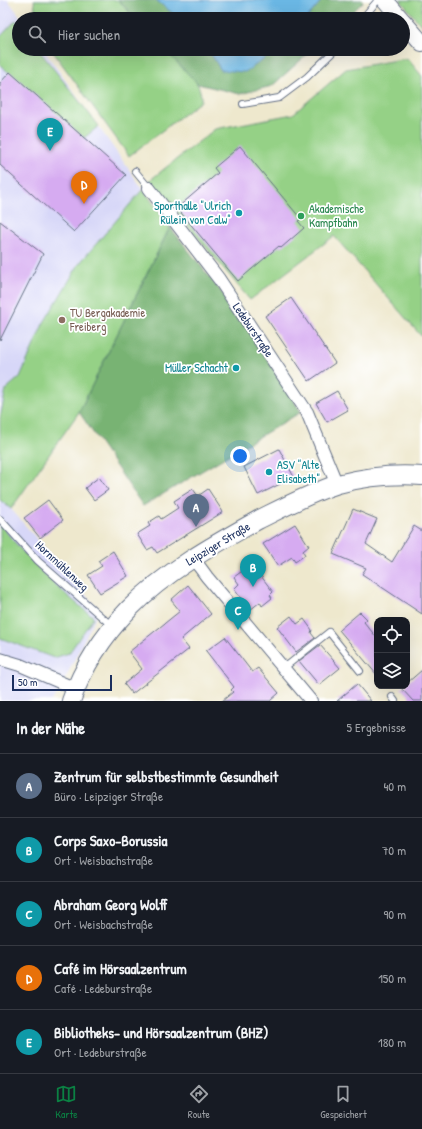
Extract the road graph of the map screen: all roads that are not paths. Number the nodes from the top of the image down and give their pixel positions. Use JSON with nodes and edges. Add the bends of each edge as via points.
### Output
{"nodes":[{"id":1,"x":378,"y":0,"type":"edge"},
{"id":2,"x":385,"y":0,"type":"edge"},
{"id":3,"x":368,"y":12,"type":"edge"},
{"id":4,"x":395,"y":12,"type":"edge"},
{"id":5,"x":410,"y":29,"type":"edge"},
{"id":6,"x":422,"y":43,"type":"edge"},
{"id":7,"x":329,"y":56,"type":"edge"},
{"id":8,"x":243,"y":104,"type":"dead end"},
{"id":9,"x":135,"y":171,"type":"dead end"},
{"id":10,"x":149,"y":188,"type":"joint"},
{"id":11,"x":422,"y":476,"type":"edge"},
{"id":12,"x":338,"y":485,"type":"junction"},
{"id":13,"x":0,"y":519,"type":"edge"},
{"id":14,"x":193,"y":558,"type":"junction"},
{"id":15,"x":113,"y":627,"type":"junction"},
{"id":16,"x":0,"y":659,"type":"edge"},
{"id":17,"x":284,"y":668,"type":"junction"},
{"id":18,"x":360,"y":671,"type":"dead end"},
{"id":19,"x":74,"y":695,"type":"edge"},
{"id":20,"x":311,"y":701,"type":"edge"}],
"edges":[{"from":1,"to":3,"type":"lane"},
{"from":2,"to":4,"type":"main road"},
{"from":5,"to":6,"type":"main road"},
{"from":7,"to":8,"type":"lane","via":[[307,77],[278,98]]},
{"from":9,"to":10,"type":"lane"},
{"from":10,"to":12,"type":"street","name":"Ledeburstraße","via":[[220,279],[307,412]]},
{"from":11,"to":12,"type":"main road","name":"Leipziger Straße","via":[[366,478]]},
{"from":12,"to":14,"type":"main road","name":"Leipziger Straße","via":[[279,509]]},
{"from":13,"to":15,"type":"lane","name":"Hornmühlenweg","via":[[38,560]]},
{"from":14,"to":15,"type":"main road","name":"Leipziger Straße","via":[[149,590]]},
{"from":14,"to":17,"type":"street"},
{"from":15,"to":19,"type":"main road","name":"Leipziger Straße","via":[[92,658]]},
{"from":16,"to":19,"type":"street","via":[[20,664]]},
{"from":17,"to":18,"type":"lane","via":[[329,632]]},
{"from":17,"to":20,"type":"street"}]}
